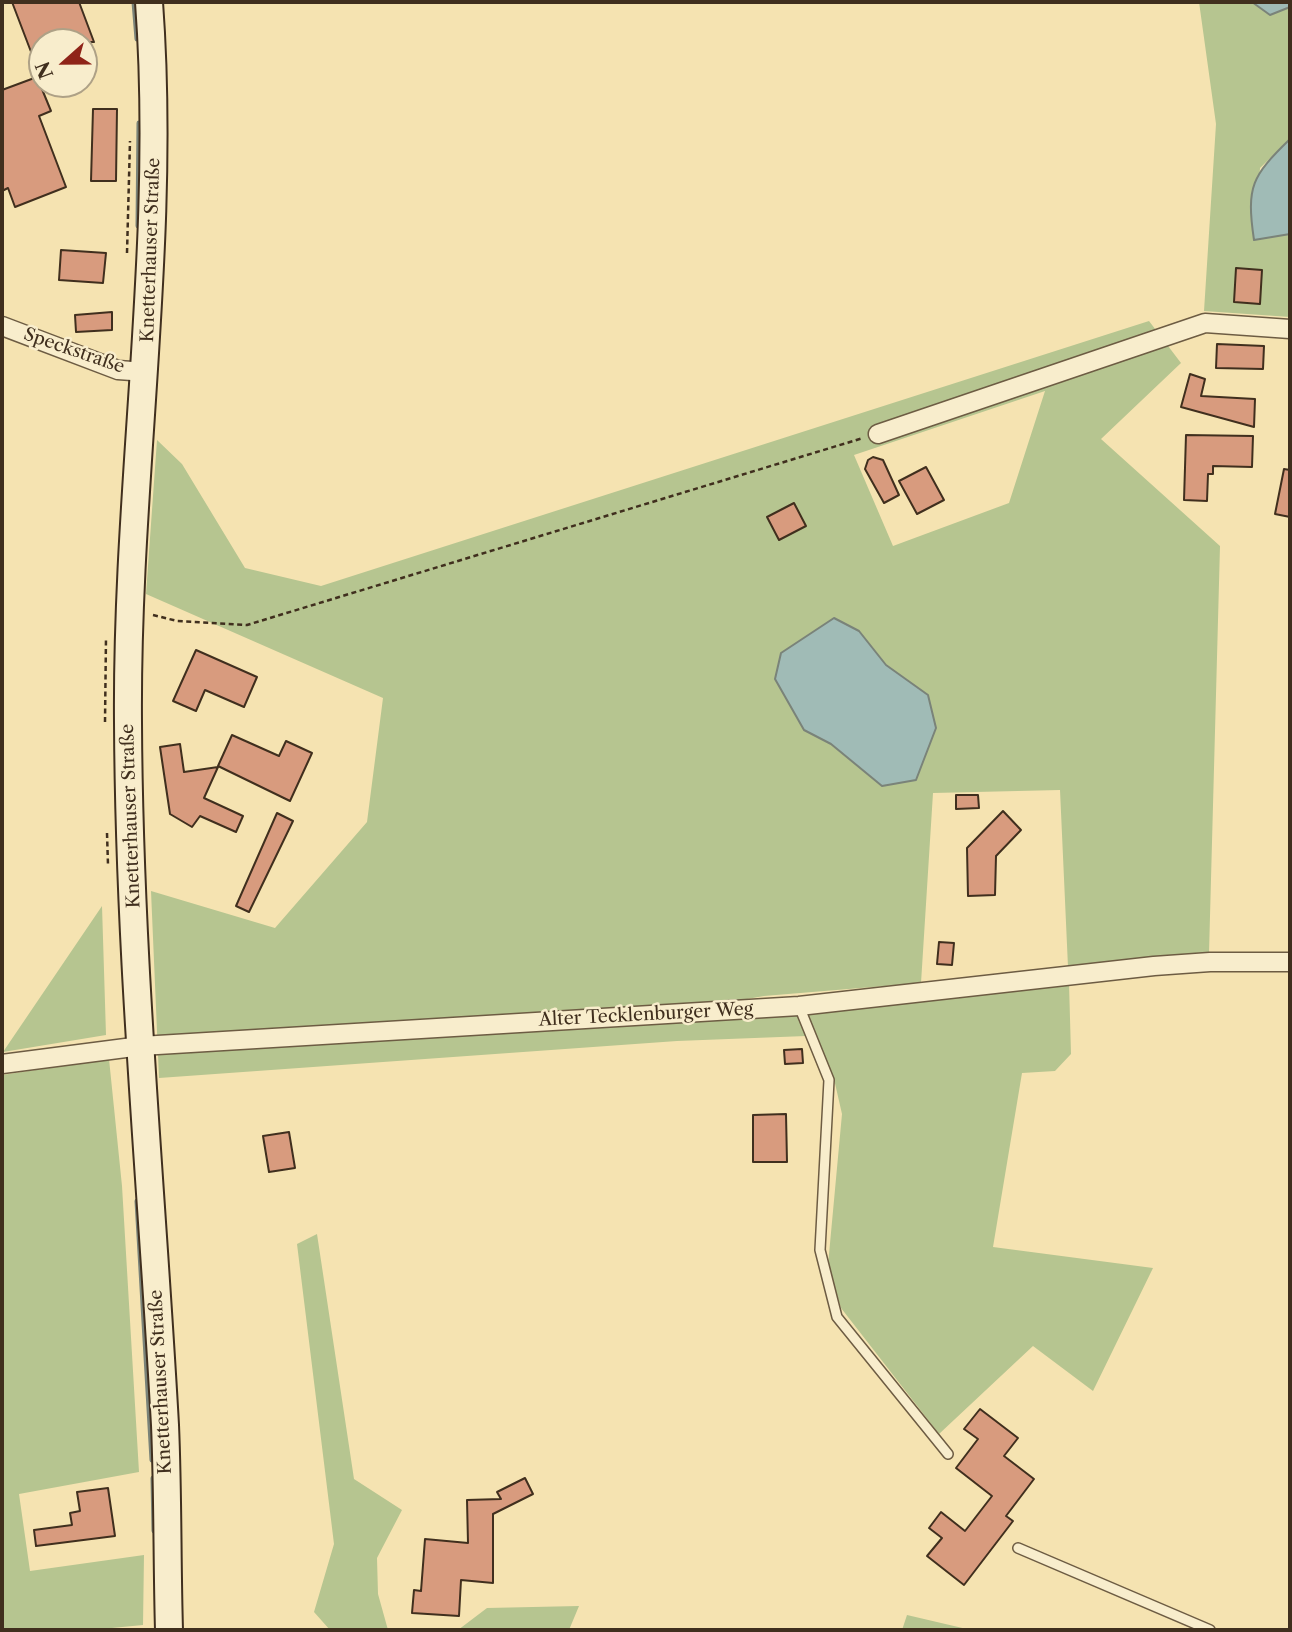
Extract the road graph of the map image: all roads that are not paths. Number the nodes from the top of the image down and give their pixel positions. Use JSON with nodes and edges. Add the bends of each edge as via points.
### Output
{"nodes":[{"id":1,"x":149,"y":2,"type":"edge"},
{"id":2,"x":2,"y":326,"type":"edge"},
{"id":3,"x":1290,"y":329,"type":"edge"},
{"id":4,"x":146,"y":372,"type":"junction"},
{"id":5,"x":878,"y":434,"type":"road end"},
{"id":6,"x":1290,"y":962,"type":"edge"},
{"id":7,"x":799,"y":1006,"type":"junction"},
{"id":8,"x":141,"y":1046,"type":"junction"},
{"id":9,"x":2,"y":1065,"type":"edge"},
{"id":10,"x":948,"y":1454,"type":"dead end"},
{"id":11,"x":1018,"y":1548,"type":"dead end"},
{"id":12,"x":169,"y":1630,"type":"edge"},
{"id":13,"x":1210,"y":1630,"type":"edge"}],
"edges":[{"from":1,"to":4,"type":"street","name":"Knetterhauser Straße","via":[[155,121]]},
{"from":2,"to":4,"type":"street","name":"Speckstraße","via":[[118,370]]},
{"from":3,"to":5,"type":"street","via":[[1205,323]]},
{"from":4,"to":8,"type":"street","name":"Knetterhauser Straße","via":[[128,718]]},
{"from":6,"to":7,"type":"street","name":"Alter Tecklenburger Weg","via":[[1154,967]]},
{"from":7,"to":8,"type":"street","name":"Alter Tecklenburger Weg"},
{"from":7,"to":10,"type":"lane","via":[[829,1080],[820,1250],[837,1317]]},
{"from":8,"to":9,"type":"street","name":"Alter Tecklenburger Weg"},
{"from":8,"to":12,"type":"street","name":"Knetterhauser Straße","via":[[165,1430]]},
{"from":11,"to":13,"type":"lane"}]}
